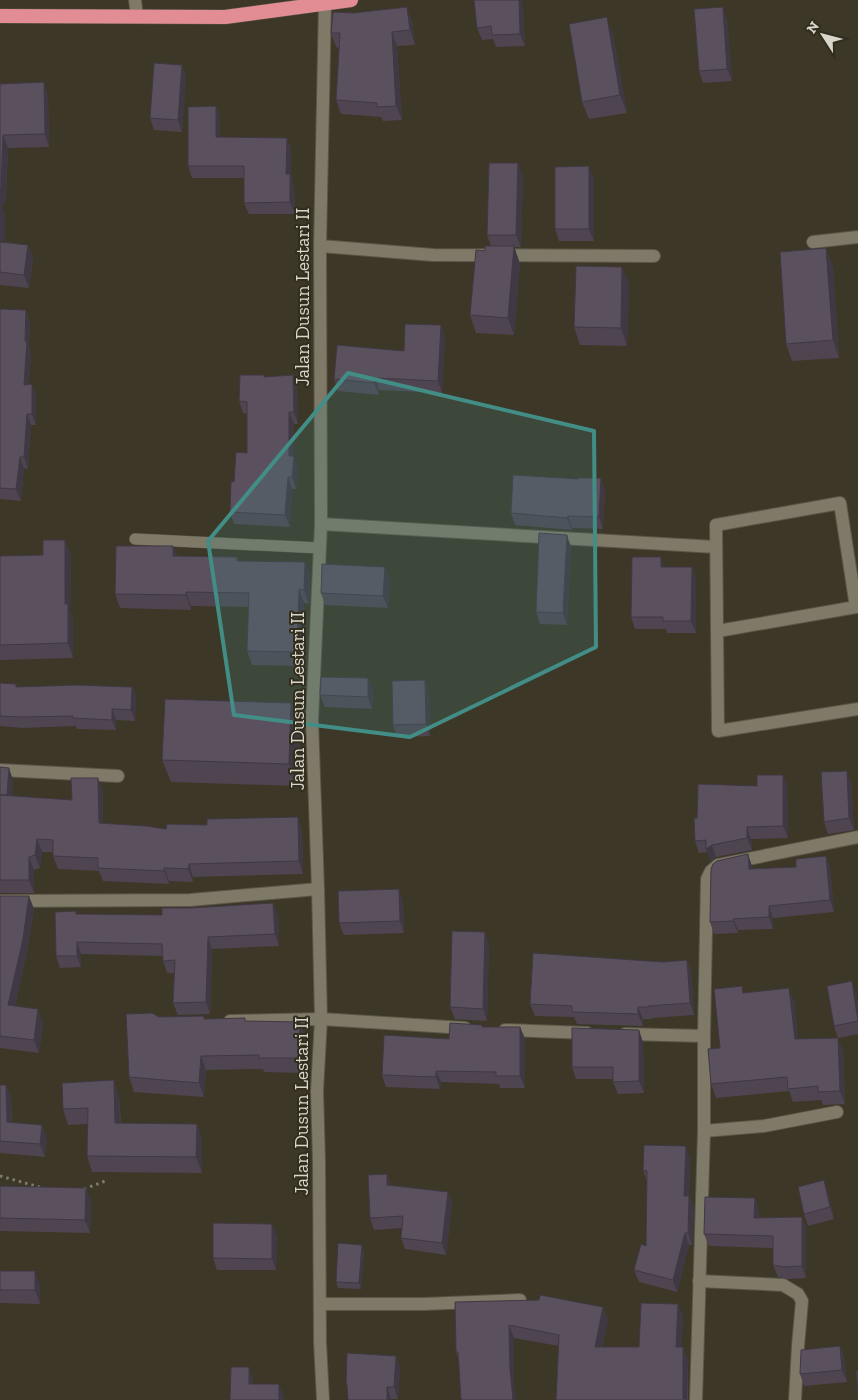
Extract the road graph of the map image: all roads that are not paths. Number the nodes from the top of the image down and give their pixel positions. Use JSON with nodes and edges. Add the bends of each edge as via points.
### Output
{"nodes":[{"id":1,"x":135,"y":0,"type":"edge"},
{"id":2,"x":350,"y":0,"type":"edge"},
{"id":3,"x":325,"y":3,"type":"junction"},
{"id":4,"x":0,"y":16,"type":"edge"},
{"id":5,"x":137,"y":17,"type":"junction"},
{"id":6,"x":858,"y":237,"type":"edge"},
{"id":7,"x":813,"y":242,"type":"dead end"},
{"id":8,"x":320,"y":246,"type":"junction"},
{"id":9,"x":654,"y":256,"type":"dead end"},
{"id":10,"x":321,"y":524,"type":"junction"},
{"id":11,"x":135,"y":539,"type":"dead end"},
{"id":12,"x":716,"y":547,"type":"junction"},
{"id":13,"x":320,"y":548,"type":"junction"},
{"id":14,"x":718,"y":631,"type":"junction"},
{"id":15,"x":858,"y":709,"type":"edge"},
{"id":16,"x":0,"y":770,"type":"edge"},
{"id":17,"x":118,"y":776,"type":"dead end"},
{"id":18,"x":858,"y":837,"type":"edge"},
{"id":19,"x":318,"y":889,"type":"junction"},
{"id":20,"x":0,"y":901,"type":"edge"},
{"id":21,"x":321,"y":1019,"type":"junction"},
{"id":22,"x":213,"y":1022,"type":"edge"},
{"id":23,"x":477,"y":1029,"type":"edge"},
{"id":24,"x":496,"y":1030,"type":"edge"},
{"id":25,"x":704,"y":1036,"type":"junction"},
{"id":26,"x":837,"y":1112,"type":"dead end"},
{"id":27,"x":704,"y":1131,"type":"junction"},
{"id":28,"x":699,"y":1282,"type":"junction"},
{"id":29,"x":520,"y":1300,"type":"edge"},
{"id":30,"x":320,"y":1304,"type":"junction"},
{"id":31,"x":323,"y":1400,"type":"edge"},
{"id":32,"x":696,"y":1400,"type":"edge"},
{"id":33,"x":795,"y":1400,"type":"edge"}],
"edges":[{"from":1,"to":5,"type":"street"},
{"from":2,"to":3,"type":"highway"},
{"from":3,"to":5,"type":"highway","via":[[225,17]]},
{"from":3,"to":8,"type":"street","name":"Jalan Dusun Lestari II"},
{"from":4,"to":5,"type":"highway"},
{"from":6,"to":7,"type":"street"},
{"from":8,"to":9,"type":"street","via":[[433,255]]},
{"from":8,"to":10,"type":"street","name":"Jalan Dusun Lestari II"},
{"from":10,"to":12,"type":"street"},
{"from":10,"to":13,"type":"street","name":"Jalan Dusun Lestari II"},
{"from":11,"to":13,"type":"lane"},
{"from":12,"to":14,"type":"street"},
{"from":12,"to":14,"type":"street","via":[[716,525],[840,503],[856,607]]},
{"from":13,"to":19,"type":"street","name":"Jalan Dusun Lestari II","via":[[312,720]]},
{"from":14,"to":15,"type":"street","via":[[718,731]]},
{"from":16,"to":17,"type":"street"},
{"from":18,"to":25,"type":"street","via":[[718,865],[711,871],[707,879]]},
{"from":19,"to":20,"type":"street","via":[[190,900]]},
{"from":19,"to":21,"type":"street","name":"Jalan Dusun Lestari II"},
{"from":21,"to":22,"type":"street"},
{"from":21,"to":23,"type":"street"},
{"from":21,"to":30,"type":"street","name":"Jalan Dusun Lestari II","via":[[317,1090]]},
{"from":24,"to":25,"type":"street"},
{"from":25,"to":27,"type":"street"},
{"from":26,"to":27,"type":"street","via":[[764,1126]]},
{"from":27,"to":28,"type":"street"},
{"from":28,"to":32,"type":"street"},
{"from":28,"to":33,"type":"street","via":[[783,1285],[798,1294],[802,1301]]},
{"from":29,"to":30,"type":"street"},
{"from":30,"to":31,"type":"street","name":"Jalan Dusun Lestari II"}]}
